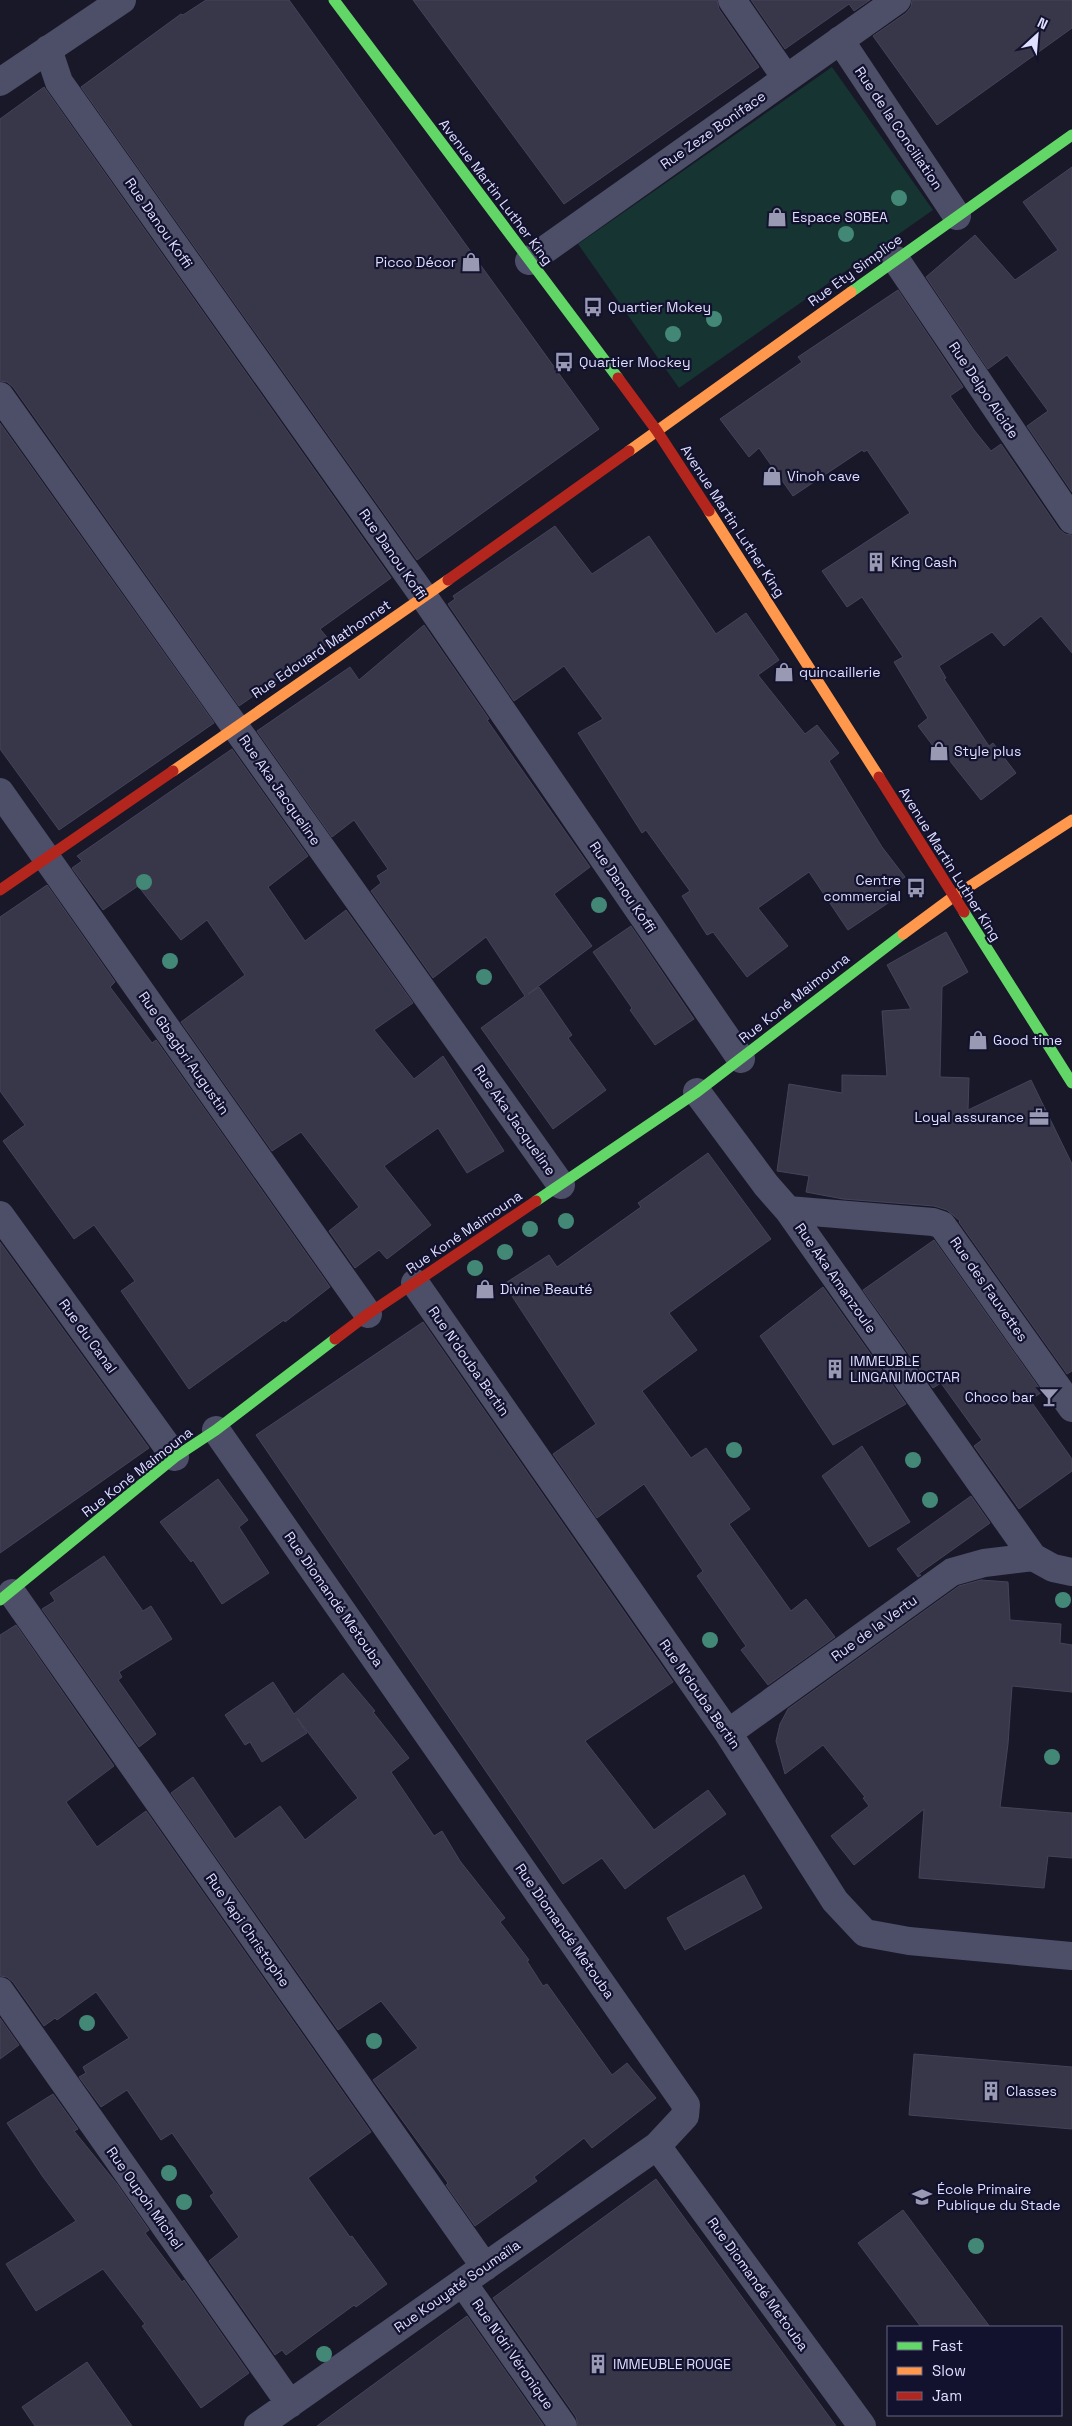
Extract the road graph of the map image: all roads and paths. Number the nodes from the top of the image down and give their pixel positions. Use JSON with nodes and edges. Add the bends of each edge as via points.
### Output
{"nodes":[{"id":1,"x":122,"y":0,"type":"edge"},
{"id":2,"x":334,"y":0,"type":"edge"},
{"id":3,"x":732,"y":0,"type":"edge"},
{"id":4,"x":897,"y":0,"type":"edge"},
{"id":5,"x":840,"y":40,"type":"junction"},
{"id":6,"x":48,"y":49,"type":"junction"},
{"id":7,"x":786,"y":78,"type":"junction"},
{"id":8,"x":0,"y":82,"type":"edge"},
{"id":9,"x":1072,"y":135,"type":"edge"},
{"id":10,"x":958,"y":216,"type":"junction"},
{"id":11,"x":529,"y":260,"type":"junction"},
{"id":12,"x":896,"y":260,"type":"junction"},
{"id":13,"x":0,"y":396,"type":"edge"},
{"id":14,"x":657,"y":431,"type":"junction"},
{"id":15,"x":1072,"y":520,"type":"edge"},
{"id":16,"x":424,"y":597,"type":"junction"},
{"id":17,"x":235,"y":726,"type":"junction"},
{"id":18,"x":0,"y":792,"type":"edge"},
{"id":19,"x":1072,"y":820,"type":"edge"},
{"id":20,"x":46,"y":858,"type":"junction"},
{"id":21,"x":0,"y":890,"type":"edge"},
{"id":22,"x":953,"y":897,"type":"junction"},
{"id":23,"x":741,"y":1059,"type":"junction"},
{"id":24,"x":1072,"y":1083,"type":"edge"},
{"id":25,"x":697,"y":1092,"type":"junction"},
{"id":26,"x":561,"y":1184,"type":"junction"},
{"id":27,"x":788,"y":1210,"type":"junction"},
{"id":28,"x":0,"y":1215,"type":"edge"},
{"id":29,"x":415,"y":1283,"type":"junction"},
{"id":30,"x":368,"y":1314,"type":"junction"},
{"id":31,"x":1072,"y":1408,"type":"edge"},
{"id":32,"x":216,"y":1430,"type":"junction"},
{"id":33,"x":176,"y":1457,"type":"junction"},
{"id":34,"x":1033,"y":1557,"type":"junction"},
{"id":35,"x":1072,"y":1572,"type":"edge"},
{"id":36,"x":6,"y":1596,"type":"edge"},
{"id":37,"x":728,"y":1733,"type":"junction"},
{"id":38,"x":1072,"y":1956,"type":"edge"},
{"id":39,"x":0,"y":1991,"type":"edge"},
{"id":40,"x":657,"y":2146,"type":"junction"},
{"id":41,"x":485,"y":2267,"type":"junction"},
{"id":42,"x":462,"y":2283,"type":"junction"},
{"id":43,"x":278,"y":2417,"type":"edge"},
{"id":44,"x":563,"y":2426,"type":"edge"},
{"id":45,"x":862,"y":2426,"type":"edge"}],
"edges":[{"from":1,"to":6,"type":"street"},
{"from":2,"to":11,"type":"street","name":"Avenue Martin Luther King"},
{"from":3,"to":7,"type":"street"},
{"from":4,"to":5,"type":"street","name":"Rue Zeze Boniface"},
{"from":5,"to":7,"type":"street","name":"Rue Zeze Boniface"},
{"from":5,"to":10,"type":"street","name":"Rue de la Conciliation"},
{"from":6,"to":8,"type":"street"},
{"from":6,"to":16,"type":"street","name":"Rue Danou Koffi","via":[[59,82]]},
{"from":7,"to":11,"type":"street","name":"Rue Zeze Boniface"},
{"from":9,"to":10,"type":"street","name":"Rue Ety Simplice"},
{"from":10,"to":12,"type":"street","name":"Rue Ety Simplice"},
{"from":11,"to":14,"type":"street","name":"Avenue Martin Luther King"},
{"from":12,"to":14,"type":"street","name":"Rue Ety Simplice"},
{"from":12,"to":15,"type":"street","name":"Rue Delpo Alcide"},
{"from":13,"to":17,"type":"street","name":"Rue Aka Jacqueline"},
{"from":14,"to":16,"type":"street","name":"Rue Edouard Mathonnet"},
{"from":14,"to":22,"type":"street","name":"Avenue Martin Luther King"},
{"from":16,"to":17,"type":"street","name":"Rue Edouard Mathonnet"},
{"from":16,"to":23,"type":"street","name":"Rue Danou Koffi"},
{"from":17,"to":20,"type":"street","name":"Rue Edouard Mathonnet"},
{"from":17,"to":26,"type":"street","name":"Rue Aka Jacqueline"},
{"from":18,"to":20,"type":"street","name":"Rue Gbagbri Augustin"},
{"from":19,"to":22,"type":"street","name":"Rue Koné Maimouna"},
{"from":20,"to":21,"type":"street","name":"Rue Edouard Mathonnet"},
{"from":20,"to":30,"type":"street","name":"Rue Gbagbri Augustin"},
{"from":22,"to":23,"type":"street","name":"Rue Koné Maimouna"},
{"from":22,"to":24,"type":"street","name":"Avenue Martin Luther King"},
{"from":23,"to":25,"type":"street","name":"Rue Koné Maimouna"},
{"from":25,"to":26,"type":"street","name":"Rue Koné Maimouna"},
{"from":25,"to":27,"type":"street","name":"Rue Aka Amanzoule"},
{"from":26,"to":29,"type":"street","name":"Rue Koné Maimouna"},
{"from":27,"to":31,"type":"street","name":"Rue des Fauvettes","via":[[942,1225]]},
{"from":27,"to":34,"type":"street","name":"Rue Aka Amanzoule"},
{"from":28,"to":33,"type":"street","name":"Rue du Canal"},
{"from":29,"to":30,"type":"street","name":"Rue Koné Maimouna"},
{"from":29,"to":37,"type":"street","name":"Rue N'douba Bertin"},
{"from":30,"to":32,"type":"street","name":"Rue Koné Maimouna"},
{"from":32,"to":33,"type":"street","name":"Rue Koné Maimouna"},
{"from":32,"to":40,"type":"street","name":"Rue Diomandé Metouba","via":[[686,2105],[685,2116]]},
{"from":33,"to":36,"type":"street","name":"Rue Koné Maimouna"},
{"from":34,"to":35,"type":"street","name":"Rue Aka Amanzoule","via":[[1053,1568]]},
{"from":34,"to":37,"type":"street","name":"Rue de la Vertu","via":[[984,1563],[952,1572]]},
{"from":36,"to":41,"type":"street","name":"Rue Yapi Christophe"},
{"from":37,"to":38,"type":"street","name":"Rue N'douba Bertin","via":[[835,1902],[865,1933],[909,1941]]},
{"from":39,"to":43,"type":"street","name":"Rue Oupoh Michel"},
{"from":40,"to":41,"type":"street","name":"Rue Kouyaté Soumaïla"},
{"from":40,"to":45,"type":"street","name":"Rue Diomandé Metouba"},
{"from":41,"to":42,"type":"street","name":"Rue Kouyaté Soumaïla"},
{"from":42,"to":43,"type":"street","name":"Rue Kouyaté Soumaïla"},
{"from":42,"to":44,"type":"street","name":"Rue N'dri Véronique"}]}
